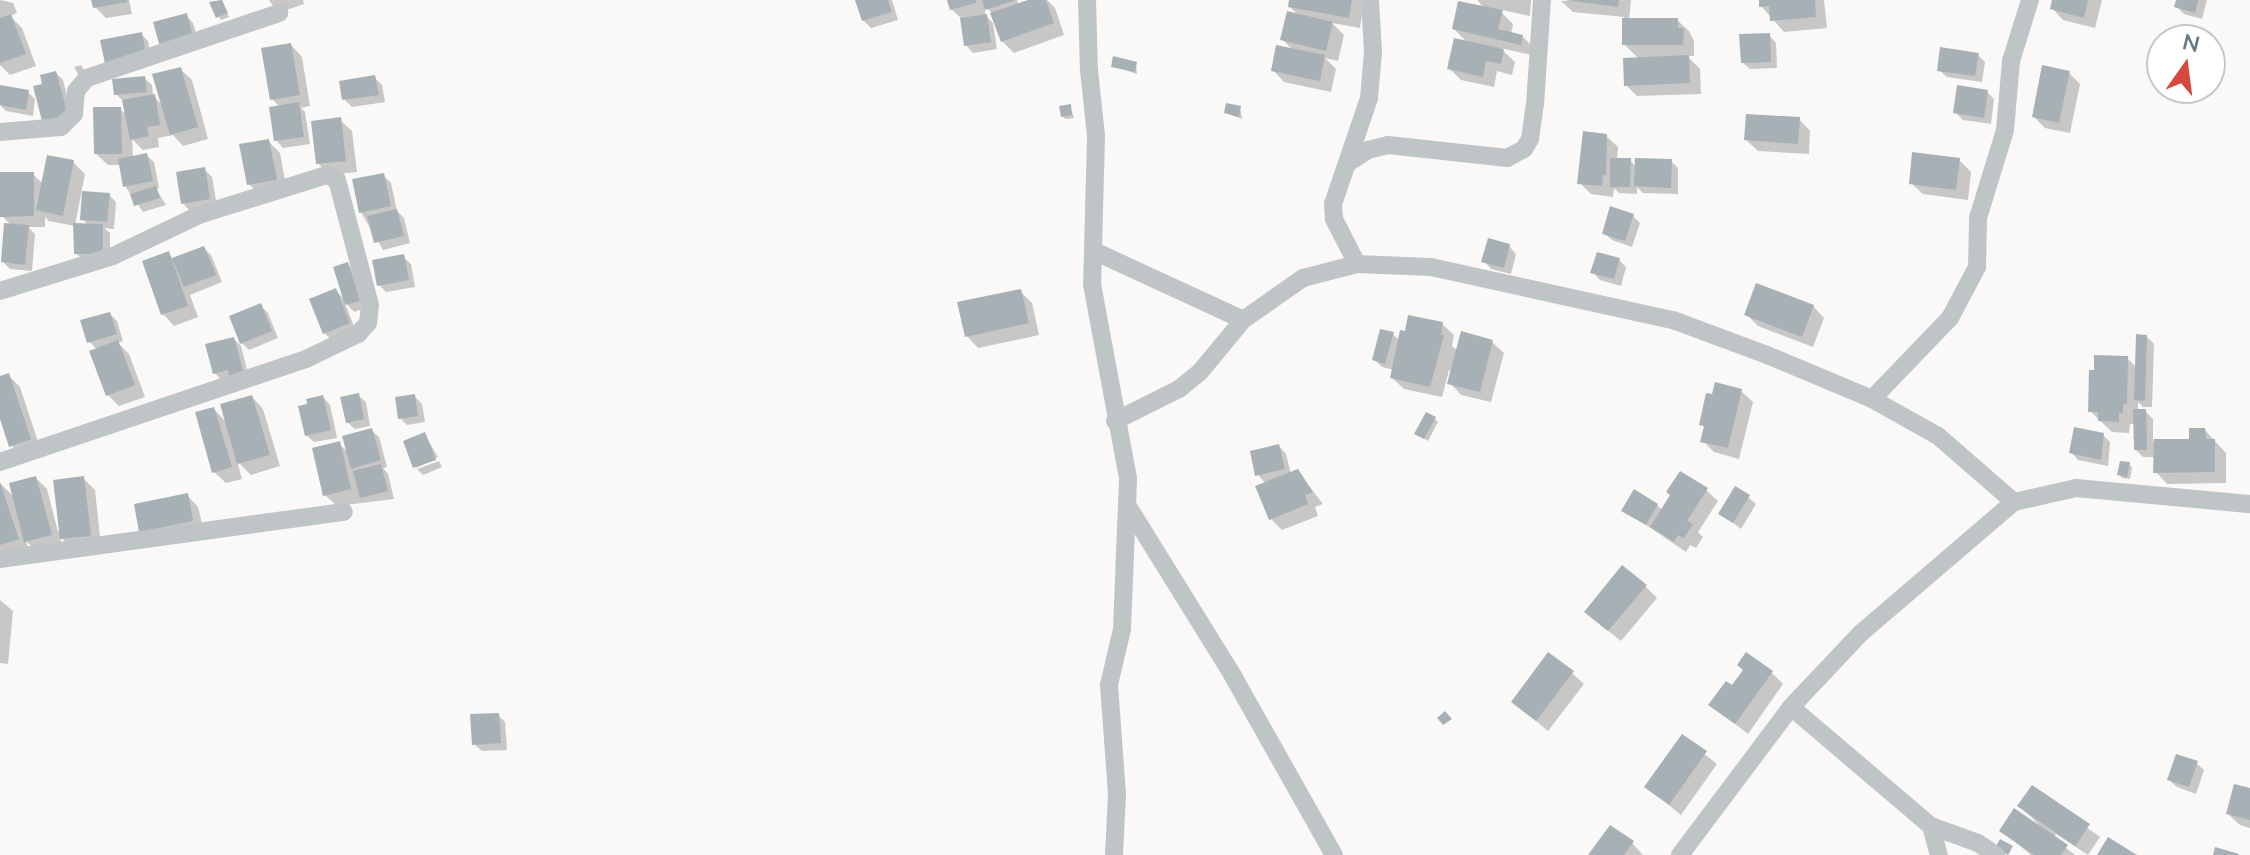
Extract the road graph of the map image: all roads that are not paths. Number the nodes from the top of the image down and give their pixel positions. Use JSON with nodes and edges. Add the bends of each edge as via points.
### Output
{"nodes":[{"id":1,"x":1370,"y":0,"type":"edge"},
{"id":2,"x":1542,"y":0,"type":"edge"},
{"id":3,"x":2030,"y":0,"type":"edge"},
{"id":4,"x":1084,"y":4,"type":"edge"},
{"id":5,"x":279,"y":13,"type":"dead end"},
{"id":6,"x":0,"y":132,"type":"edge"},
{"id":7,"x":1348,"y":163,"type":"junction"},
{"id":8,"x":1094,"y":251,"type":"junction"},
{"id":9,"x":1357,"y":264,"type":"junction"},
{"id":10,"x":0,"y":291,"type":"edge"},
{"id":11,"x":1243,"y":320,"type":"junction"},
{"id":12,"x":1872,"y":399,"type":"junction"},
{"id":13,"x":1115,"y":421,"type":"junction"},
{"id":14,"x":0,"y":462,"type":"edge"},
{"id":15,"x":2014,"y":502,"type":"junction"},
{"id":16,"x":2250,"y":504,"type":"edge"},
{"id":17,"x":1129,"y":508,"type":"junction"},
{"id":18,"x":344,"y":512,"type":"dead end"},
{"id":19,"x":0,"y":559,"type":"edge"},
{"id":20,"x":1791,"y":707,"type":"junction"},
{"id":21,"x":1931,"y":826,"type":"junction"},
{"id":22,"x":1114,"y":855,"type":"edge"},
{"id":23,"x":1334,"y":855,"type":"edge"},
{"id":24,"x":1680,"y":855,"type":"edge"},
{"id":25,"x":1939,"y":855,"type":"edge"},
{"id":26,"x":1996,"y":855,"type":"edge"}],
"edges":[{"from":1,"to":7,"type":"street","via":[[1369,98]]},
{"from":2,"to":7,"type":"street","via":[[1535,105],[1524,149],[1507,158],[1388,145]]},
{"from":3,"to":12,"type":"street","via":[[2011,61],[2005,130],[1978,218],[1977,267],[1950,318]]},
{"from":4,"to":8,"type":"street","via":[[1096,136]]},
{"from":5,"to":6,"type":"street","via":[[87,78],[76,91],[74,114],[61,127]]},
{"from":7,"to":9,"type":"street","via":[[1337,183],[1334,219]]},
{"from":8,"to":11,"type":"street"},
{"from":8,"to":13,"type":"street","via":[[1092,284]]},
{"from":9,"to":11,"type":"street","via":[[1303,278]]},
{"from":9,"to":12,"type":"street","via":[[1431,267],[1673,320]]},
{"from":10,"to":14,"type":"street","via":[[113,256],[199,215],[327,175],[337,180],[370,305],[368,323],[358,334],[306,359]]},
{"from":11,"to":13,"type":"street","via":[[1179,389]]},
{"from":12,"to":15,"type":"street","via":[[1938,436]]},
{"from":13,"to":17,"type":"street"},
{"from":15,"to":16,"type":"street","via":[[2076,488]]},
{"from":15,"to":20,"type":"street","via":[[1861,633]]},
{"from":17,"to":22,"type":"street","via":[[1122,629],[1109,685],[1117,795]]},
{"from":17,"to":23,"type":"street","via":[[1233,676]]},
{"from":18,"to":19,"type":"street"},
{"from":20,"to":21,"type":"street"},
{"from":20,"to":24,"type":"street"},
{"from":21,"to":25,"type":"street"},
{"from":21,"to":26,"type":"street"}]}
